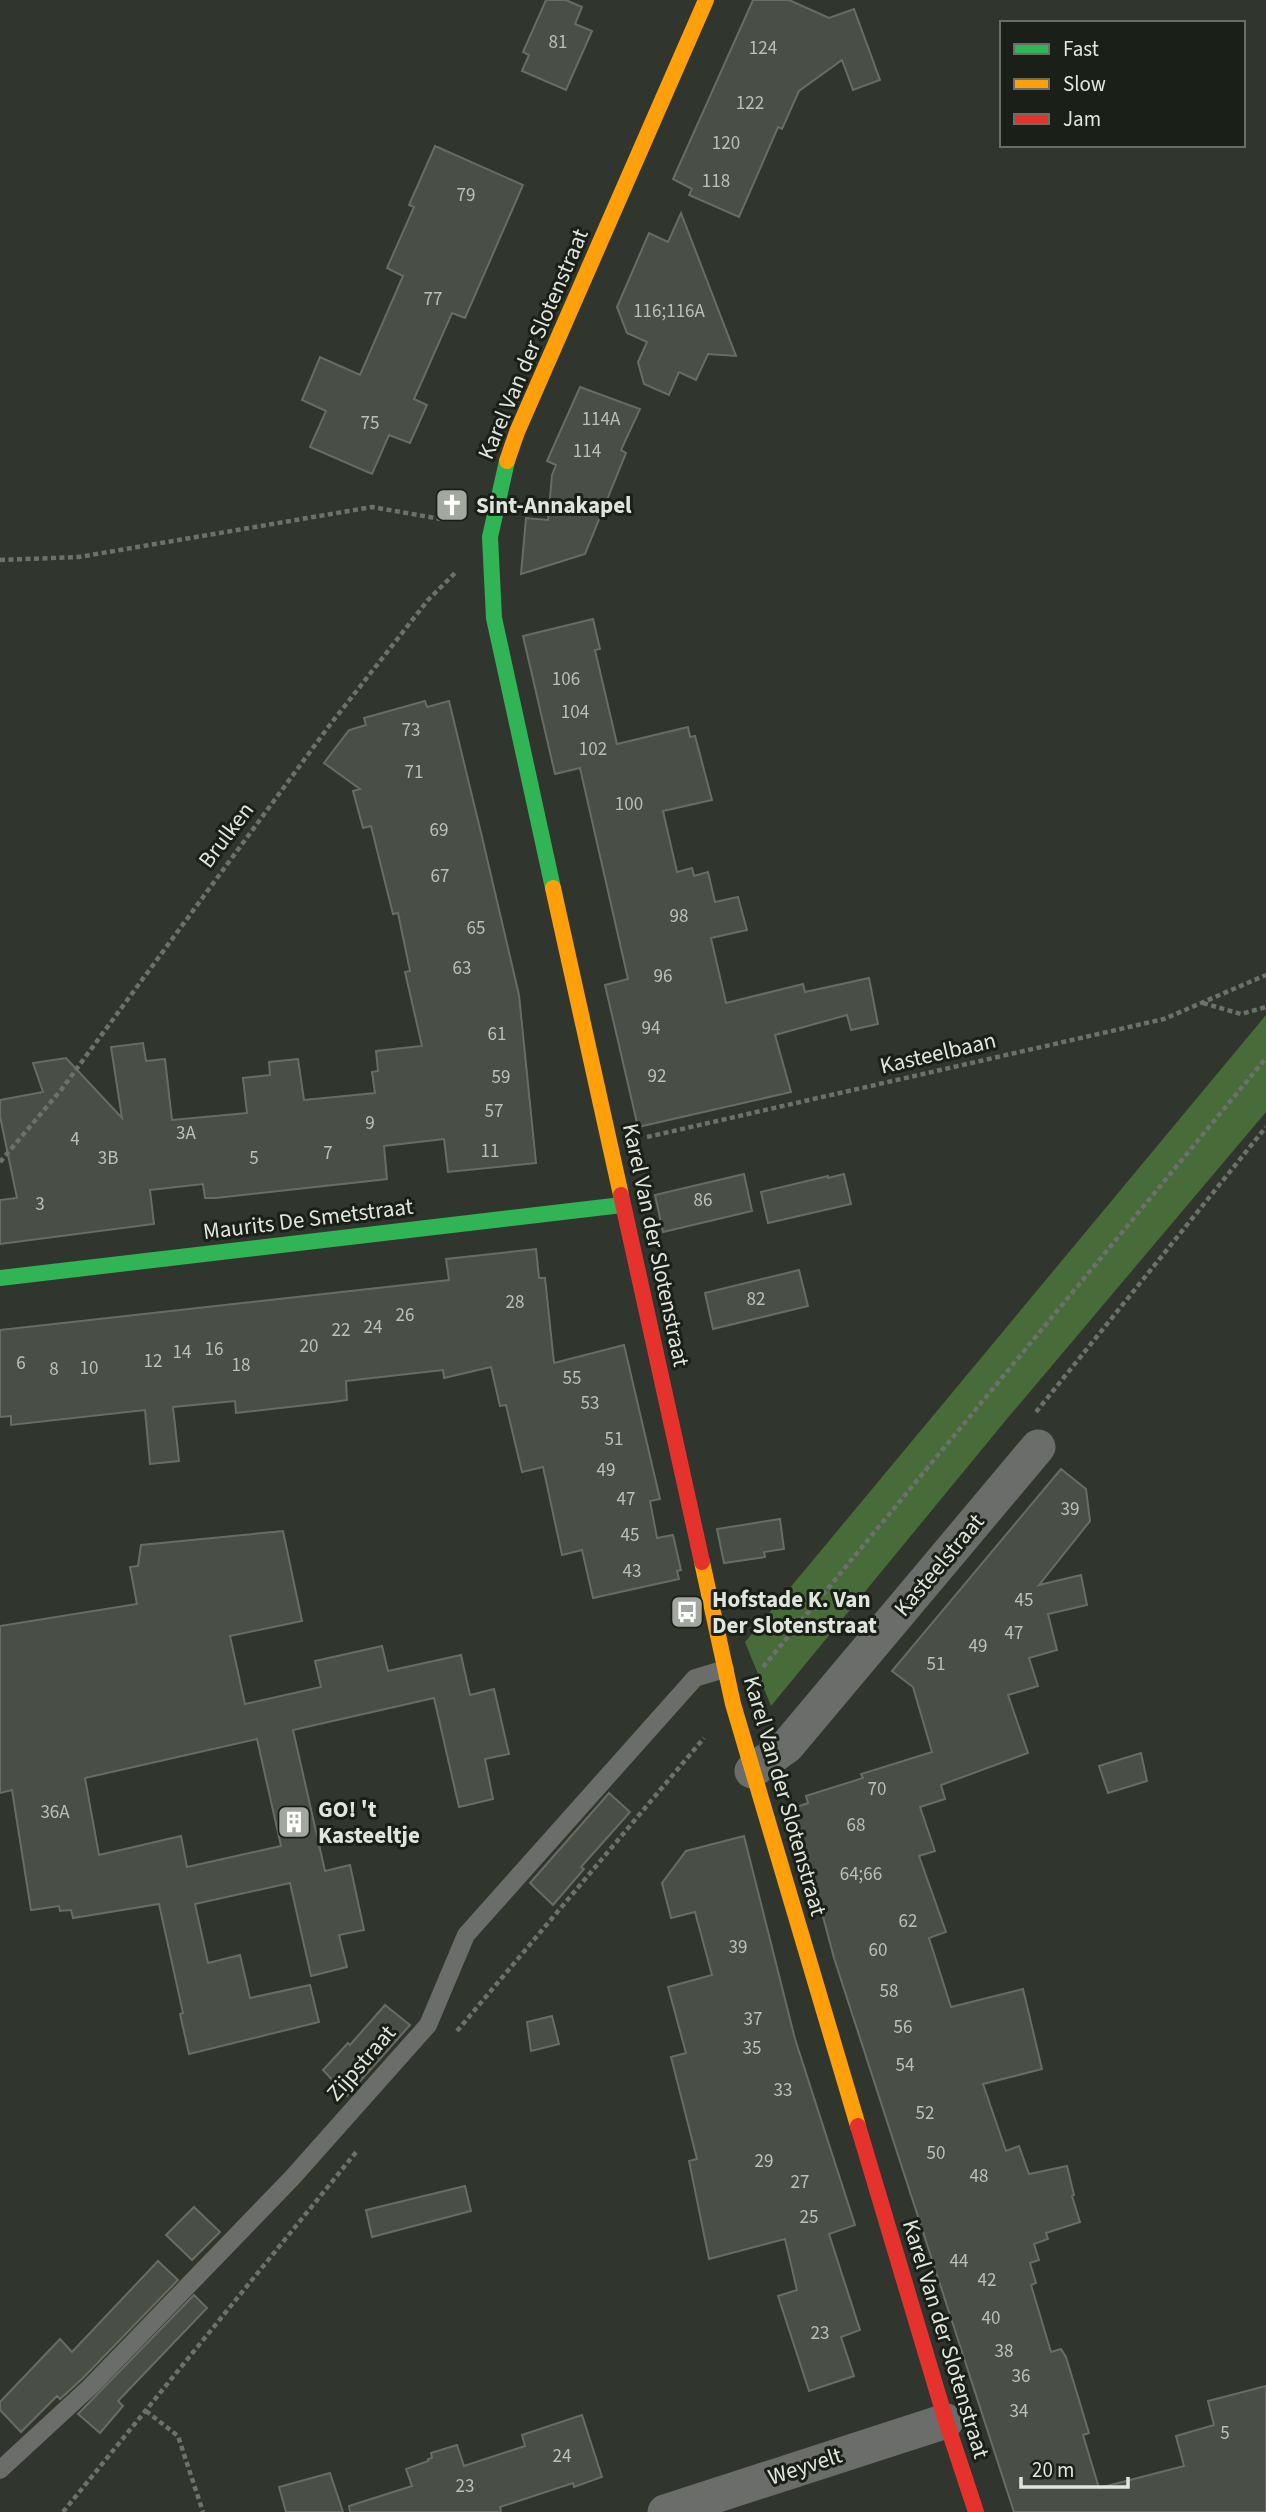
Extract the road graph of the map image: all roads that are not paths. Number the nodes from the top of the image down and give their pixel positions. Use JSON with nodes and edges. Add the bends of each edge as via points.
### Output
{"nodes":[{"id":1,"x":706,"y":0,"type":"edge"},
{"id":2,"x":622,"y":1205,"type":"junction"},
{"id":3,"x":0,"y":1278,"type":"edge"},
{"id":4,"x":1038,"y":1447,"type":"road end"},
{"id":5,"x":725,"y":1669,"type":"junction"},
{"id":6,"x":752,"y":1771,"type":"junction"},
{"id":7,"x":946,"y":2421,"type":"junction"},
{"id":8,"x":0,"y":2470,"type":"edge"},
{"id":9,"x":665,"y":2512,"type":"edge"},
{"id":10,"x":976,"y":2512,"type":"edge"}],
"edges":[{"from":1,"to":2,"type":"street","name":"Karel Van der Slotenstraat","via":[[517,432],[490,537],[494,618]]},
{"from":2,"to":3,"type":"street","name":"Maurits De Smetstraat"},
{"from":2,"to":5,"type":"street","name":"Karel Van der Slotenstraat"},
{"from":4,"to":6,"type":"street","name":"Kasteelstraat","via":[[787,1746]]},
{"from":5,"to":6,"type":"street","name":"Karel Van der Slotenstraat"},
{"from":5,"to":8,"type":"lane","name":"Zijpstraat","via":[[695,1678],[466,1935],[428,2025],[292,2178],[91,2386]]},
{"from":6,"to":7,"type":"street","name":"Karel Van der Slotenstraat"},
{"from":7,"to":9,"type":"street","name":"Weyvelt"},
{"from":7,"to":10,"type":"street","name":"Karel Van der Slotenstraat"}]}
